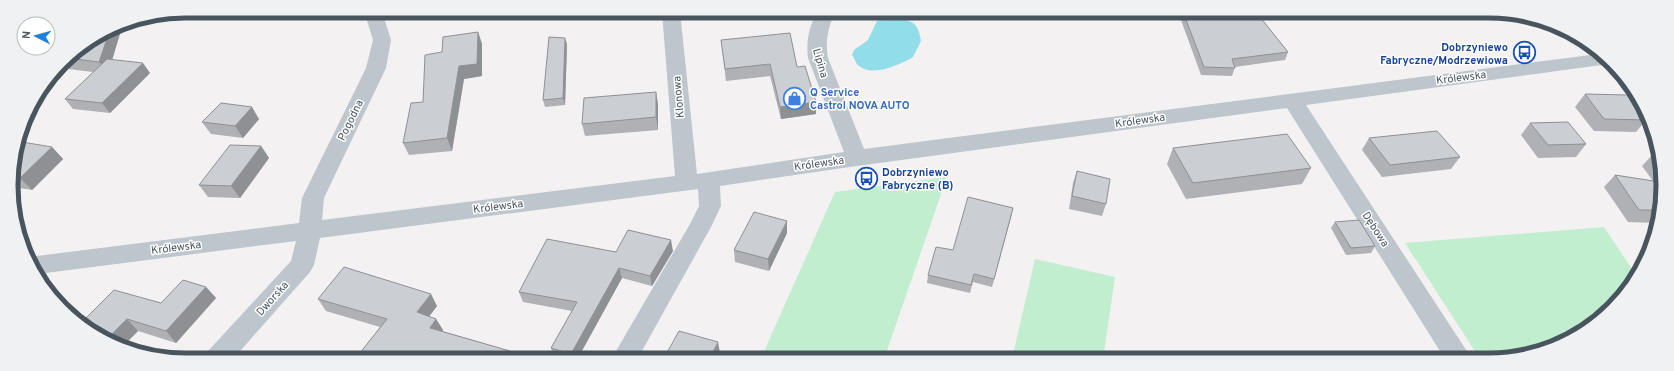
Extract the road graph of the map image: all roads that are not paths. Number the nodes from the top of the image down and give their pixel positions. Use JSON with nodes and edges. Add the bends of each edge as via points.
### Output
{"nodes":[{"id":1,"x":376,"y":18,"type":"edge"},
{"id":2,"x":672,"y":18,"type":"edge"},
{"id":3,"x":824,"y":18,"type":"edge"},
{"id":4,"x":1599,"y":60,"type":"edge"},
{"id":5,"x":1292,"y":100,"type":"junction"},
{"id":6,"x":857,"y":158,"type":"junction"},
{"id":7,"x":709,"y":180,"type":"junction"},
{"id":8,"x":687,"y":183,"type":"junction"},
{"id":9,"x":310,"y":230,"type":"junction"},
{"id":10,"x":37,"y":264,"type":"edge"},
{"id":11,"x":223,"y":353,"type":"edge"},
{"id":12,"x":628,"y":353,"type":"edge"},
{"id":13,"x":1456,"y":353,"type":"edge"}],
"edges":[{"from":1,"to":9,"type":"street","name":"Pogodna","via":[[382,40],[376,68],[313,198]]},
{"from":2,"to":8,"type":"street","name":"Klonowa"},
{"from":3,"to":6,"type":"street","name":"Lipina","via":[[816,36],[818,58]]},
{"from":4,"to":5,"type":"street","name":"Królewska"},
{"from":5,"to":6,"type":"street","name":"Królewska"},
{"from":5,"to":13,"type":"street","name":"Dębowa"},
{"from":6,"to":7,"type":"street","name":"Królewska"},
{"from":7,"to":8,"type":"street","name":"Królewska"},
{"from":7,"to":12,"type":"street","via":[[710,206]]},
{"from":8,"to":9,"type":"street","name":"Królewska"},
{"from":9,"to":10,"type":"street","name":"Królewska"},
{"from":9,"to":11,"type":"street","name":"Dworska","via":[[302,265]]}]}
